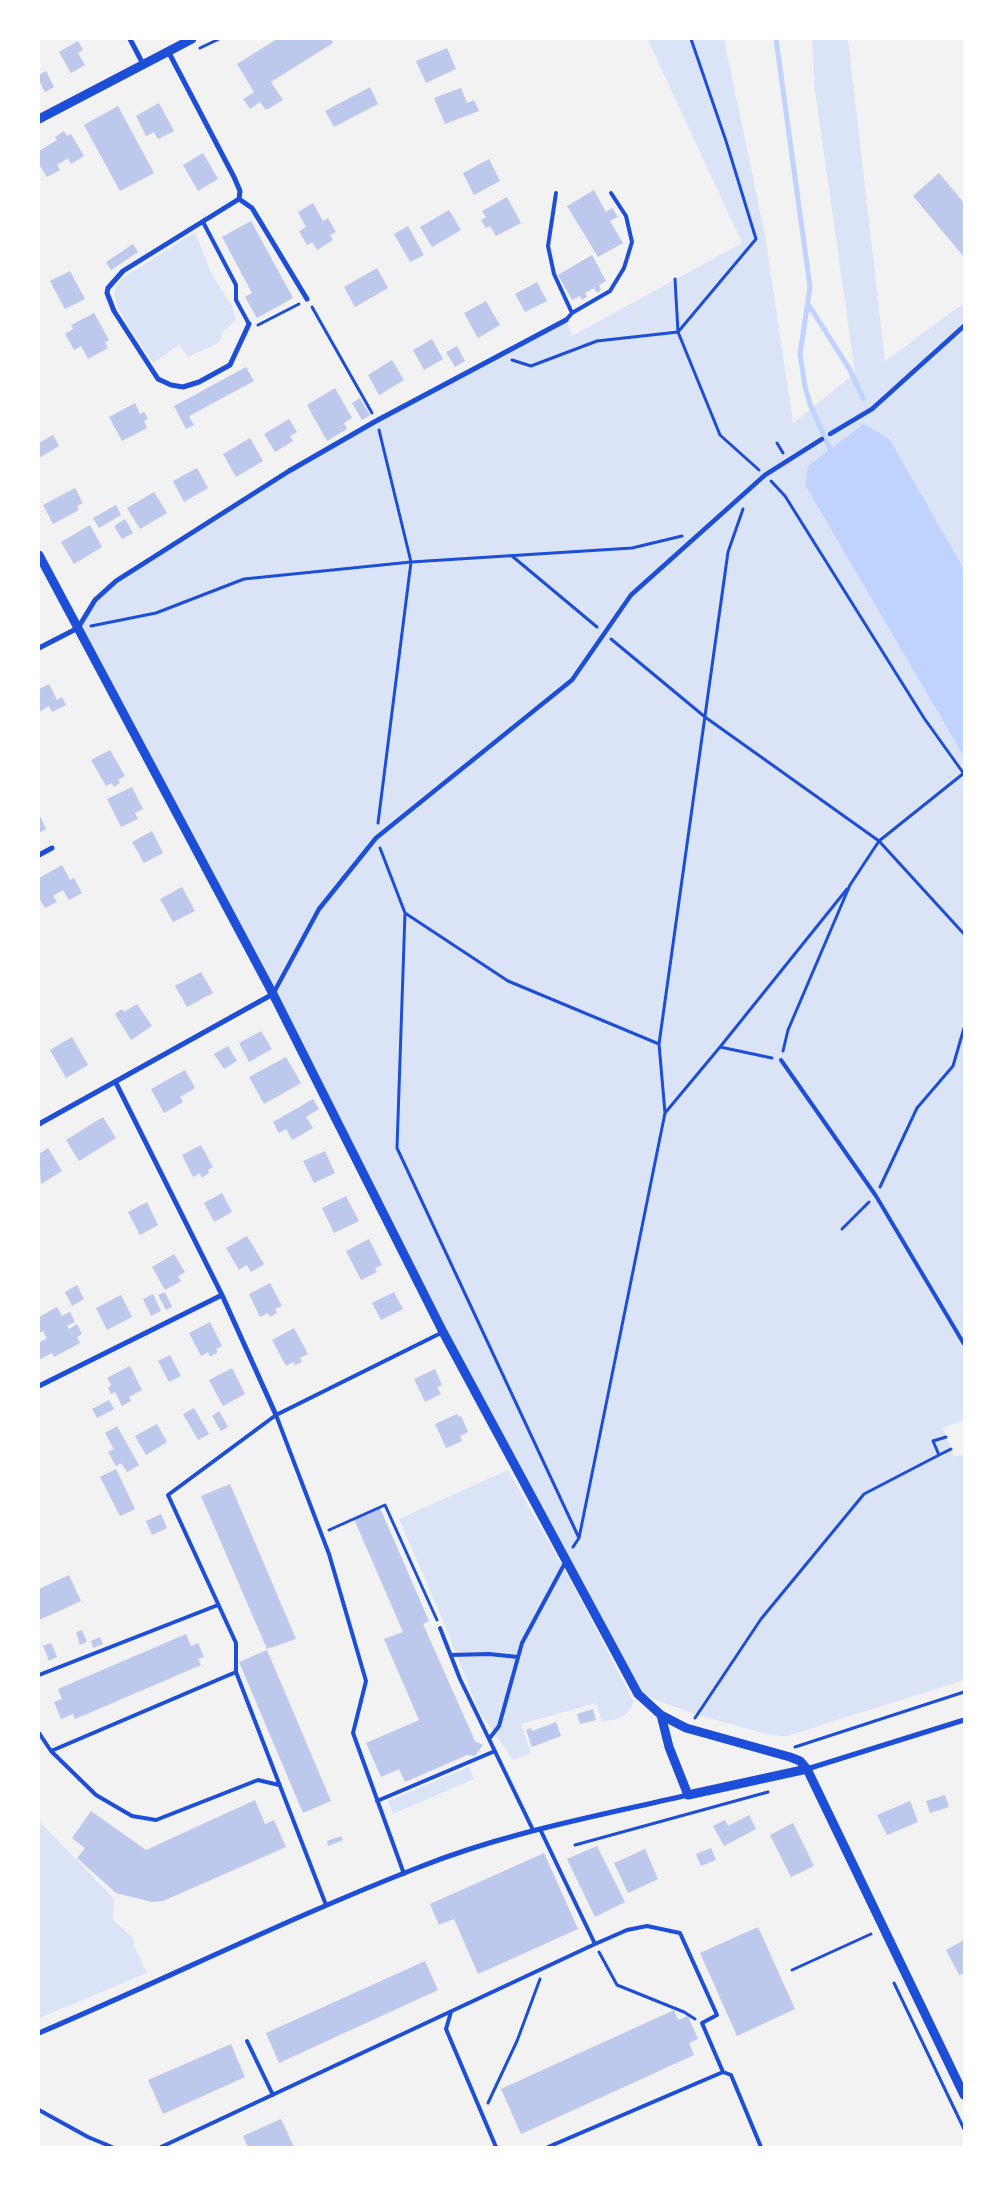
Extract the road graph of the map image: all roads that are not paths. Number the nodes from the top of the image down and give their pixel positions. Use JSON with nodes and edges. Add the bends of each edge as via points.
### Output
{"nodes":[{"id":1,"x":130,"y":39,"type":"edge"},
{"id":2,"x":192,"y":39,"type":"edge"},
{"id":3,"x":168,"y":51,"type":"junction"},
{"id":4,"x":143,"y":64,"type":"junction"},
{"id":5,"x":39,"y":119,"type":"edge"},
{"id":6,"x":556,"y":193,"type":"dead end"},
{"id":7,"x":611,"y":193,"type":"dead end"},
{"id":8,"x":239,"y":199,"type":"junction"},
{"id":9,"x":203,"y":222,"type":"junction"},
{"id":10,"x":307,"y":299,"type":"road end"},
{"id":11,"x":572,"y":313,"type":"junction"},
{"id":12,"x":566,"y":320,"type":"joint"},
{"id":13,"x":249,"y":324,"type":"joint"},
{"id":14,"x":964,"y":326,"type":"edge"},
{"id":15,"x":830,"y":434,"type":"dead end"},
{"id":16,"x":822,"y":439,"type":"dead end"},
{"id":17,"x":39,"y":555,"type":"edge"},
{"id":18,"x":78,"y":628,"type":"junction"},
{"id":19,"x":39,"y":648,"type":"edge"},
{"id":20,"x":52,"y":848,"type":"dead end"},
{"id":21,"x":39,"y":855,"type":"edge"},
{"id":22,"x":273,"y":994,"type":"junction"},
{"id":23,"x":781,"y":1060,"type":"road end"},
{"id":24,"x":116,"y":1083,"type":"junction"},
{"id":25,"x":39,"y":1124,"type":"edge"},
{"id":26,"x":222,"y":1294,"type":"junction"},
{"id":27,"x":443,"y":1332,"type":"junction"},
{"id":28,"x":964,"y":1344,"type":"edge"},
{"id":29,"x":39,"y":1386,"type":"edge"},
{"id":30,"x":276,"y":1415,"type":"junction"},
{"id":31,"x":567,"y":1559,"type":"junction"},
{"id":32,"x":218,"y":1605,"type":"junction"},
{"id":33,"x":440,"y":1628,"type":"road end"},
{"id":34,"x":451,"y":1655,"type":"junction"},
{"id":35,"x":518,"y":1657,"type":"junction"},
{"id":36,"x":236,"y":1672,"type":"junction"},
{"id":37,"x":39,"y":1675,"type":"edge"},
{"id":38,"x":660,"y":1715,"type":"junction"},
{"id":39,"x":964,"y":1720,"type":"edge"},
{"id":40,"x":39,"y":1733,"type":"edge"},
{"id":41,"x":489,"y":1738,"type":"junction"},
{"id":42,"x":52,"y":1751,"type":"junction"},
{"id":43,"x":495,"y":1751,"type":"junction"},
{"id":44,"x":807,"y":1769,"type":"junction"},
{"id":45,"x":279,"y":1785,"type":"junction"},
{"id":46,"x":688,"y":1795,"type":"junction"},
{"id":47,"x":377,"y":1801,"type":"junction"},
{"id":48,"x":540,"y":1829,"type":"junction"},
{"id":49,"x":534,"y":1830,"type":"junction"},
{"id":50,"x":404,"y":1874,"type":"junction"},
{"id":51,"x":326,"y":1905,"type":"junction"},
{"id":52,"x":595,"y":1944,"type":"junction"},
{"id":53,"x":451,"y":2012,"type":"junction"},
{"id":54,"x":39,"y":2033,"type":"edge"},
{"id":55,"x":247,"y":2041,"type":"dead end"},
{"id":56,"x":723,"y":2072,"type":"junction"},
{"id":57,"x":964,"y":2092,"type":"edge"},
{"id":58,"x":273,"y":2095,"type":"junction"},
{"id":59,"x":39,"y":2110,"type":"edge"},
{"id":60,"x":112,"y":2147,"type":"edge"},
{"id":61,"x":162,"y":2147,"type":"edge"},
{"id":62,"x":496,"y":2147,"type":"edge"},
{"id":63,"x":548,"y":2147,"type":"edge"},
{"id":64,"x":761,"y":2147,"type":"edge"}],
"edges":[{"from":1,"to":4,"type":"street"},
{"from":2,"to":3,"type":"street"},
{"from":3,"to":4,"type":"street"},
{"from":3,"to":8,"type":"street","via":[[234,177],[240,191]]},
{"from":4,"to":5,"type":"street"},
{"from":6,"to":11,"type":"lane","via":[[548,246],[554,274]]},
{"from":7,"to":11,"type":"lane","via":[[626,216],[632,242],[624,268],[610,291]]},
{"from":8,"to":9,"type":"street"},
{"from":8,"to":10,"type":"street","via":[[252,208]]},
{"from":9,"to":13,"type":"lane","via":[[236,285],[236,300]]},
{"from":9,"to":13,"type":"street","via":[[115,278],[107,293],[114,311],[158,379],[183,387],[230,365]]},
{"from":11,"to":12,"type":"lane"},
{"from":12,"to":18,"type":"street","via":[[289,471],[116,581],[95,600]]},
{"from":14,"to":15,"type":"street","via":[[872,409]]},
{"from":16,"to":22,"type":"street","via":[[765,475],[631,595],[572,680],[376,838],[319,909]]},
{"from":17,"to":18,"type":"street"},
{"from":18,"to":19,"type":"street"},
{"from":18,"to":22,"type":"street"},
{"from":20,"to":21,"type":"street"},
{"from":22,"to":24,"type":"street"},
{"from":22,"to":27,"type":"street"},
{"from":23,"to":28,"type":"lane","via":[[876,1196]]},
{"from":24,"to":25,"type":"street"},
{"from":24,"to":26,"type":"street"},
{"from":26,"to":29,"type":"street"},
{"from":26,"to":30,"type":"street"},
{"from":27,"to":30,"type":"lane"},
{"from":27,"to":31,"type":"street"},
{"from":30,"to":32,"type":"lane","via":[[168,1495]]},
{"from":30,"to":47,"type":"lane","via":[[321,1534],[366,1681],[353,1733]]},
{"from":31,"to":35,"type":"lane","via":[[522,1643]]},
{"from":31,"to":38,"type":"street","via":[[638,1694]]},
{"from":32,"to":36,"type":"lane","via":[[236,1644]]},
{"from":32,"to":37,"type":"lane"},
{"from":33,"to":34,"type":"lane"},
{"from":34,"to":35,"type":"lane"},
{"from":34,"to":41,"type":"lane"},
{"from":35,"to":41,"type":"lane","via":[[499,1726]]},
{"from":36,"to":42,"type":"lane"},
{"from":36,"to":45,"type":"lane"},
{"from":38,"to":44,"type":"street","via":[[686,1728],[800,1761]]},
{"from":38,"to":46,"type":"street"},
{"from":39,"to":44,"type":"street"},
{"from":40,"to":42,"type":"lane"},
{"from":41,"to":43,"type":"lane"},
{"from":42,"to":45,"type":"lane","via":[[96,1796],[132,1816],[156,1820],[258,1780]]},
{"from":43,"to":47,"type":"lane"},
{"from":43,"to":49,"type":"lane"},
{"from":44,"to":46,"type":"street"},
{"from":44,"to":57,"type":"street"},
{"from":45,"to":51,"type":"lane"},
{"from":46,"to":48,"type":"street"},
{"from":47,"to":50,"type":"lane"},
{"from":48,"to":49,"type":"street"},
{"from":48,"to":52,"type":"lane"},
{"from":49,"to":50,"type":"street"},
{"from":50,"to":51,"type":"street"},
{"from":51,"to":54,"type":"street"},
{"from":52,"to":53,"type":"lane"},
{"from":52,"to":56,"type":"lane","via":[[627,1930],[647,1926],[680,1933],[717,2015],[702,2023]]},
{"from":53,"to":58,"type":"lane"},
{"from":53,"to":62,"type":"lane","via":[[446,2029]]},
{"from":55,"to":58,"type":"lane"},
{"from":56,"to":63,"type":"lane"},
{"from":56,"to":64,"type":"lane","via":[[731,2075]]},
{"from":58,"to":61,"type":"lane"},
{"from":59,"to":60,"type":"lane"}]}
